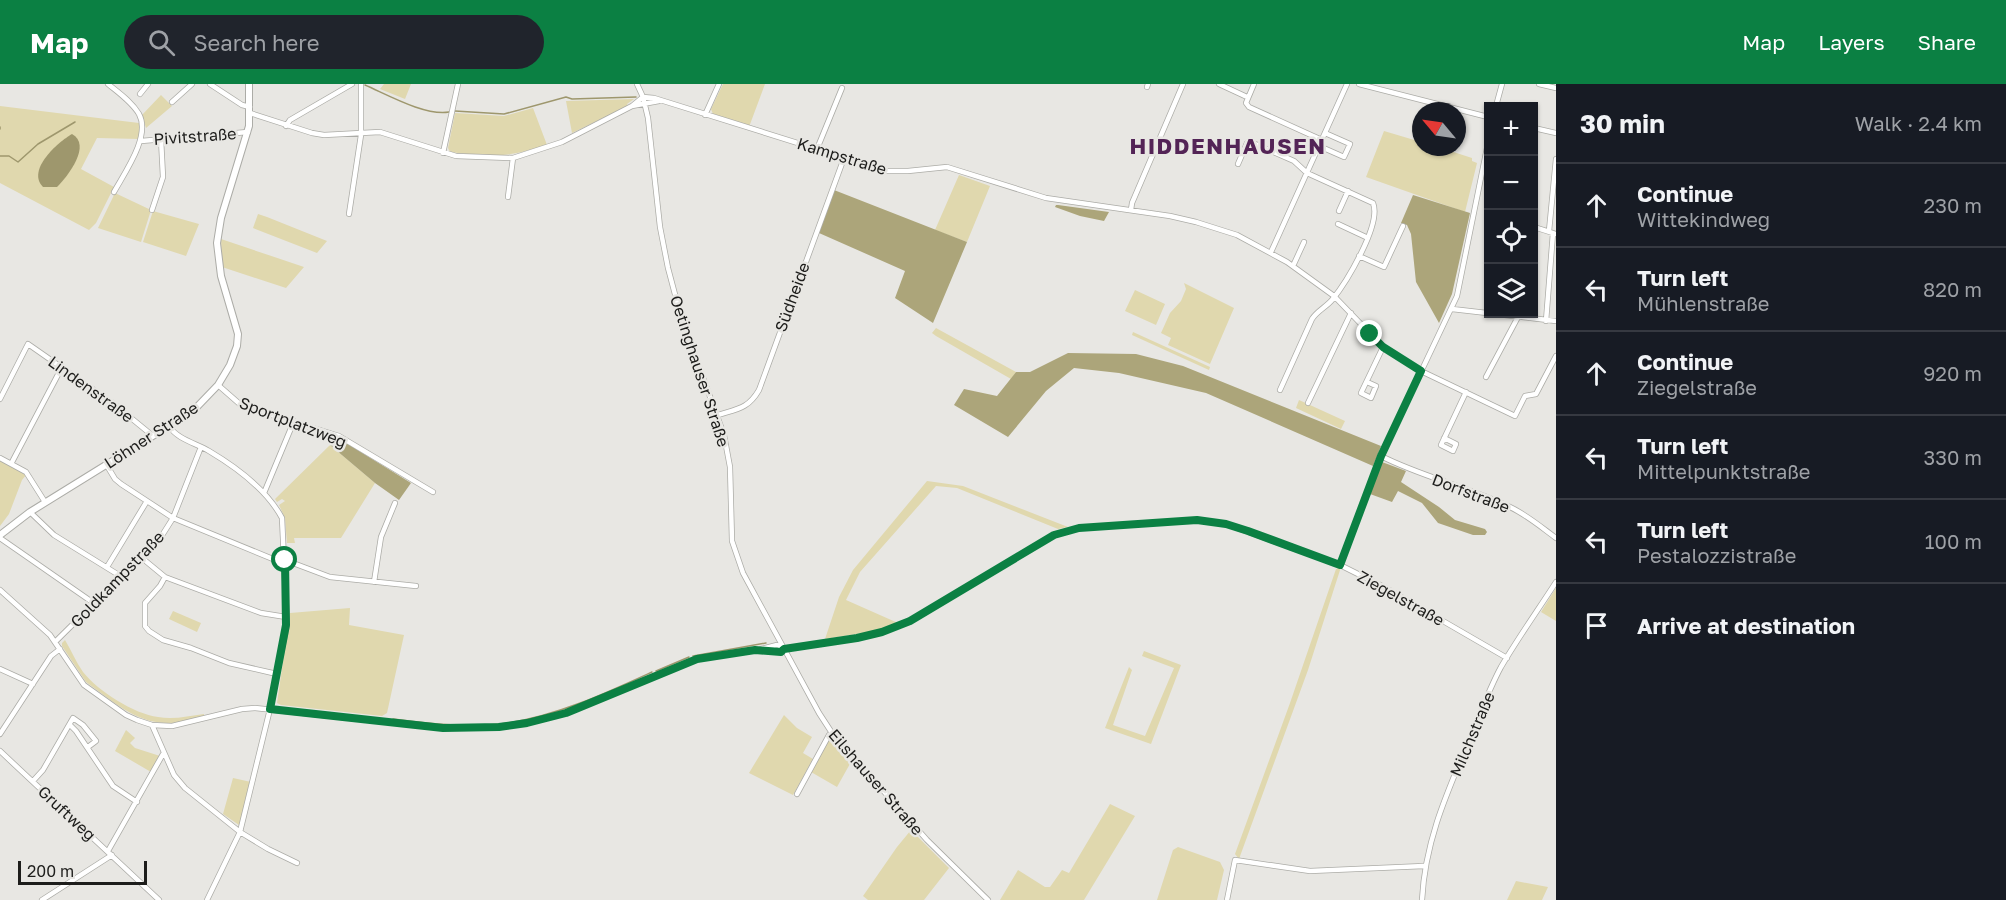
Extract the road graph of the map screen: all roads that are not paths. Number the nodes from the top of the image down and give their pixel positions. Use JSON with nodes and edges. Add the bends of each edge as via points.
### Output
{"nodes":[{"id":1,"x":108,"y":84,"type":"edge"},
{"id":2,"x":148,"y":84,"type":"edge"},
{"id":3,"x":192,"y":84,"type":"edge"},
{"id":4,"x":210,"y":84,"type":"edge"},
{"id":5,"x":249,"y":84,"type":"edge"},
{"id":6,"x":352,"y":84,"type":"edge"},
{"id":7,"x":361,"y":84,"type":"edge"},
{"id":8,"x":458,"y":84,"type":"edge"},
{"id":9,"x":637,"y":84,"type":"edge"},
{"id":10,"x":719,"y":84,"type":"edge"},
{"id":11,"x":1183,"y":84,"type":"edge"},
{"id":12,"x":1219,"y":84,"type":"edge"},
{"id":13,"x":1254,"y":84,"type":"edge"},
{"id":14,"x":1347,"y":84,"type":"edge"},
{"id":15,"x":1359,"y":84,"type":"edge"},
{"id":16,"x":1502,"y":84,"type":"edge"},
{"id":17,"x":1539,"y":84,"type":"edge"},
{"id":18,"x":842,"y":88,"type":"dead end"},
{"id":19,"x":1556,"y":88,"type":"edge"},
{"id":20,"x":140,"y":94,"type":"dead end"},
{"id":21,"x":1247,"y":97,"type":"junction"},
{"id":22,"x":643,"y":98,"type":"junction"},
{"id":23,"x":661,"y":101,"type":"junction"},
{"id":24,"x":171,"y":102,"type":"dead end"},
{"id":25,"x":1497,"y":102,"type":"edge"},
{"id":26,"x":645,"y":105,"type":"junction"},
{"id":27,"x":632,"y":106,"type":"junction"},
{"id":28,"x":250,"y":110,"type":"junction"},
{"id":29,"x":705,"y":115,"type":"junction"},
{"id":30,"x":1484,"y":116,"type":"edge"},
{"id":31,"x":286,"y":126,"type":"junction"},
{"id":32,"x":1538,"y":129,"type":"edge"},
{"id":33,"x":248,"y":132,"type":"junction"},
{"id":34,"x":361,"y":132,"type":"junction"},
{"id":35,"x":1325,"y":133,"type":"junction"},
{"id":36,"x":1556,"y":134,"type":"edge"},
{"id":37,"x":161,"y":139,"type":"junction"},
{"id":38,"x":1322,"y":140,"type":"junction"},
{"id":39,"x":141,"y":141,"type":"junction"},
{"id":40,"x":1319,"y":146,"type":"junction"},
{"id":41,"x":816,"y":149,"type":"junction"},
{"id":42,"x":443,"y":153,"type":"junction"},
{"id":43,"x":1485,"y":156,"type":"edge"},
{"id":44,"x":513,"y":158,"type":"junction"},
{"id":45,"x":844,"y":158,"type":"junction"},
{"id":46,"x":1556,"y":159,"type":"edge"},
{"id":47,"x":1238,"y":164,"type":"dead end"},
{"id":48,"x":1307,"y":173,"type":"junction"},
{"id":49,"x":1348,"y":191,"type":"junction"},
{"id":50,"x":114,"y":192,"type":"dead end"},
{"id":51,"x":508,"y":197,"type":"dead end"},
{"id":52,"x":152,"y":210,"type":"dead end"},
{"id":53,"x":1131,"y":210,"type":"junction"},
{"id":54,"x":1339,"y":211,"type":"dead end"},
{"id":55,"x":349,"y":214,"type":"dead end"},
{"id":56,"x":1338,"y":224,"type":"dead end"},
{"id":57,"x":1403,"y":226,"type":"dead end"},
{"id":58,"x":1552,"y":233,"type":"edge"},
{"id":59,"x":1368,"y":238,"type":"junction"},
{"id":60,"x":1304,"y":242,"type":"dead end"},
{"id":61,"x":1271,"y":252,"type":"junction"},
{"id":62,"x":1359,"y":256,"type":"junction"},
{"id":63,"x":1293,"y":266,"type":"junction"},
{"id":64,"x":1334,"y":296,"type":"junction"},
{"id":65,"x":1452,"y":309,"type":"junction"},
{"id":66,"x":1351,"y":313,"type":"junction"},
{"id":67,"x":1484,"y":313,"type":"edge"},
{"id":68,"x":1517,"y":318,"type":"edge"},
{"id":69,"x":1525,"y":318,"type":"edge"},
{"id":70,"x":1546,"y":321,"type":"junction"},
{"id":71,"x":1556,"y":321,"type":"edge"},
{"id":72,"x":1383,"y":347,"type":"junction"},
{"id":73,"x":1556,"y":356,"type":"edge"},
{"id":74,"x":62,"y":367,"type":"junction"},
{"id":75,"x":1421,"y":371,"type":"junction"},
{"id":76,"x":1486,"y":378,"type":"dead end"},
{"id":77,"x":1367,"y":382,"type":"dead end"},
{"id":78,"x":218,"y":385,"type":"junction"},
{"id":79,"x":1280,"y":390,"type":"dead end"},
{"id":80,"x":1466,"y":392,"type":"junction"},
{"id":81,"x":0,"y":399,"type":"edge"},
{"id":82,"x":1308,"y":403,"type":"dead end"},
{"id":83,"x":718,"y":415,"type":"junction"},
{"id":84,"x":294,"y":421,"type":"junction"},
{"id":85,"x":170,"y":426,"type":"junction"},
{"id":86,"x":153,"y":436,"type":"junction"},
{"id":87,"x":1444,"y":438,"type":"dead end"},
{"id":88,"x":201,"y":447,"type":"junction"},
{"id":89,"x":1381,"y":456,"type":"junction"},
{"id":90,"x":0,"y":458,"type":"edge"},
{"id":91,"x":11,"y":464,"type":"junction"},
{"id":92,"x":106,"y":464,"type":"junction"},
{"id":93,"x":433,"y":492,"type":"dead end"},
{"id":94,"x":264,"y":493,"type":"junction"},
{"id":95,"x":147,"y":501,"type":"junction"},
{"id":96,"x":45,"y":502,"type":"junction"},
{"id":97,"x":394,"y":503,"type":"dead end"},
{"id":98,"x":30,"y":512,"type":"junction"},
{"id":99,"x":173,"y":518,"type":"junction"},
{"id":100,"x":0,"y":537,"type":"edge"},
{"id":101,"x":1556,"y":538,"type":"edge"},
{"id":102,"x":142,"y":558,"type":"junction"},
{"id":103,"x":285,"y":562,"type":"junction"},
{"id":104,"x":1340,"y":565,"type":"junction"},
{"id":105,"x":107,"y":567,"type":"junction"},
{"id":106,"x":122,"y":577,"type":"junction"},
{"id":107,"x":165,"y":577,"type":"junction"},
{"id":108,"x":374,"y":582,"type":"junction"},
{"id":109,"x":1556,"y":582,"type":"edge"},
{"id":110,"x":416,"y":586,"type":"dead end"},
{"id":111,"x":0,"y":590,"type":"edge"},
{"id":112,"x":95,"y":604,"type":"junction"},
{"id":113,"x":286,"y":617,"type":"junction"},
{"id":114,"x":56,"y":642,"type":"junction"},
{"id":115,"x":60,"y":649,"type":"junction"},
{"id":116,"x":784,"y":649,"type":"junction"},
{"id":117,"x":1507,"y":658,"type":"junction"},
{"id":118,"x":0,"y":669,"type":"edge"},
{"id":119,"x":277,"y":674,"type":"junction"},
{"id":120,"x":33,"y":684,"type":"junction"},
{"id":121,"x":270,"y":709,"type":"junction"},
{"id":122,"x":70,"y":725,"type":"junction"},
{"id":123,"x":152,"y":725,"type":"junction"},
{"id":124,"x":832,"y":733,"type":"junction"},
{"id":125,"x":0,"y":734,"type":"edge"},
{"id":126,"x":88,"y":747,"type":"junction"},
{"id":127,"x":0,"y":751,"type":"edge"},
{"id":128,"x":163,"y":754,"type":"junction"},
{"id":129,"x":33,"y":781,"type":"junction"},
{"id":130,"x":797,"y":794,"type":"dead end"},
{"id":131,"x":136,"y":802,"type":"junction"},
{"id":132,"x":240,"y":832,"type":"junction"},
{"id":133,"x":110,"y":853,"type":"junction"},
{"id":134,"x":297,"y":863,"type":"dead end"},
{"id":135,"x":1425,"y":866,"type":"junction"},
{"id":136,"x":42,"y":900,"type":"edge"},
{"id":137,"x":159,"y":900,"type":"edge"},
{"id":138,"x":207,"y":900,"type":"edge"},
{"id":139,"x":988,"y":900,"type":"edge"},
{"id":140,"x":1227,"y":900,"type":"edge"},
{"id":141,"x":1422,"y":900,"type":"edge"}],
"edges":[{"from":1,"to":39,"type":"street","name":"Pivitstraße","via":[[140,115]]},
{"from":2,"to":20,"type":"street"},
{"from":3,"to":24,"type":"street"},
{"from":4,"to":28,"type":"street"},
{"from":5,"to":28,"type":"main road","name":"Löhner Straße"},
{"from":6,"to":31,"type":"street"},
{"from":7,"to":34,"type":"street"},
{"from":8,"to":42,"type":"street"},
{"from":9,"to":22,"type":"street","name":"Oetinghauser Straße"},
{"from":10,"to":29,"type":"street"},
{"from":11,"to":53,"type":"street"},
{"from":12,"to":21,"type":"street"},
{"from":13,"to":21,"type":"street"},
{"from":14,"to":35,"type":"street"},
{"from":15,"to":30,"type":"street"},
{"from":16,"to":25,"type":"street"},
{"from":17,"to":19,"type":"street"},
{"from":18,"to":41,"type":"street"},
{"from":21,"to":38,"type":"street","via":[[1249,107]]},
{"from":22,"to":23,"type":"street","name":"Kampstraße"},
{"from":22,"to":26,"type":"street","name":"Oetinghauser Straße"},
{"from":22,"to":27,"type":"street"},
{"from":23,"to":26,"type":"street"},
{"from":23,"to":29,"type":"street","name":"Kampstraße"},
{"from":26,"to":27,"type":"street"},
{"from":26,"to":83,"type":"street","name":"Oetinghauser Straße","via":[[668,268],[681,317]]},
{"from":27,"to":44,"type":"street","via":[[562,142]]},
{"from":28,"to":31,"type":"street"},
{"from":28,"to":33,"type":"main road","name":"Löhner Straße"},
{"from":29,"to":41,"type":"street","name":"Kampstraße"},
{"from":31,"to":34,"type":"street","via":[[324,135]]},
{"from":32,"to":36,"type":"street"},
{"from":33,"to":37,"type":"street","name":"Pivitstraße"},
{"from":33,"to":78,"type":"main road","name":"Löhner Straße","via":[[218,234],[219,267],[238,336],[233,357]]},
{"from":34,"to":42,"type":"street","via":[[391,134]]},
{"from":34,"to":55,"type":"street"},
{"from":35,"to":38,"type":"street"},
{"from":35,"to":40,"type":"street","via":[[1350,144],[1344,157]]},
{"from":37,"to":39,"type":"street","name":"Pivitstraße"},
{"from":37,"to":52,"type":"street","via":[[163,177]]},
{"from":38,"to":40,"type":"street"},
{"from":39,"to":50,"type":"street"},
{"from":40,"to":48,"type":"street"},
{"from":41,"to":45,"type":"street","name":"Kampstraße"},
{"from":42,"to":44,"type":"street"},
{"from":43,"to":65,"type":"street"},
{"from":44,"to":51,"type":"street"},
{"from":45,"to":53,"type":"street","name":"Kampstraße","via":[[896,172],[947,167],[1046,198]]},
{"from":45,"to":83,"type":"street","name":"Südheide","via":[[759,390],[746,406]]},
{"from":46,"to":58,"type":"street"},
{"from":47,"to":48,"type":"street","via":[[1247,143],[1253,142],[1294,161]]},
{"from":48,"to":49,"type":"street"},
{"from":48,"to":61,"type":"street"},
{"from":49,"to":54,"type":"street"},
{"from":49,"to":59,"type":"street","via":[[1373,203],[1376,210]]},
{"from":53,"to":61,"type":"street","name":"Kampstraße","via":[[1196,222],[1237,235]]},
{"from":56,"to":59,"type":"street"},
{"from":57,"to":62,"type":"street","via":[[1384,267]]},
{"from":58,"to":70,"type":"street"},
{"from":59,"to":62,"type":"street"},
{"from":60,"to":63,"type":"street"},
{"from":61,"to":63,"type":"street","name":"Kampstraße"},
{"from":62,"to":64,"type":"street"},
{"from":63,"to":64,"type":"street","name":"Kampstraße"},
{"from":64,"to":66,"type":"street","name":"Kampstraße"},
{"from":64,"to":79,"type":"street","via":[[1312,319]]},
{"from":65,"to":67,"type":"street"},
{"from":65,"to":75,"type":"street"},
{"from":66,"to":72,"type":"street","name":"Kampstraße"},
{"from":66,"to":82,"type":"street"},
{"from":68,"to":76,"type":"street"},
{"from":69,"to":70,"type":"street"},
{"from":70,"to":71,"type":"street"},
{"from":72,"to":75,"type":"street","name":"Kampstraße"},
{"from":72,"to":77,"type":"street"},
{"from":73,"to":80,"type":"street","name":"Kampstraße","via":[[1536,394],[1525,396],[1515,416]]},
{"from":74,"to":81,"type":"street","name":"Lindenstraße","via":[[28,344]]},
{"from":74,"to":86,"type":"street","name":"Lindenstraße"},
{"from":74,"to":91,"type":"street"},
{"from":75,"to":80,"type":"street","name":"Kampstraße"},
{"from":75,"to":89,"type":"street"},
{"from":78,"to":84,"type":"street","name":"Sportplatzweg","via":[[242,406]]},
{"from":78,"to":85,"type":"main road","name":"Löhner Straße","via":[[201,404]]},
{"from":80,"to":87,"type":"street"},
{"from":83,"to":116,"type":"street","name":"Oetinghauser Straße","via":[[730,468],[732,541],[743,573]]},
{"from":84,"to":93,"type":"street","name":"Sportplatzweg","via":[[339,436]]},
{"from":84,"to":94,"type":"street"},
{"from":85,"to":86,"type":"main road","name":"Löhner Straße"},
{"from":85,"to":88,"type":"street","via":[[183,439]]},
{"from":86,"to":92,"type":"main road","name":"Löhner Straße"},
{"from":88,"to":94,"type":"street","via":[[229,463]]},
{"from":88,"to":99,"type":"street","name":"Goldkampstraße"},
{"from":89,"to":101,"type":"street","name":"Dorfstraße","via":[[1509,507]]},
{"from":89,"to":104,"type":"street"},
{"from":90,"to":91,"type":"street"},
{"from":91,"to":96,"type":"street","via":[[26,472]]},
{"from":92,"to":95,"type":"street","via":[[115,479]]},
{"from":92,"to":96,"type":"main road","name":"Löhner Straße"},
{"from":94,"to":103,"type":"street","via":[[282,518]]},
{"from":95,"to":99,"type":"street"},
{"from":95,"to":105,"type":"street"},
{"from":96,"to":98,"type":"main road","name":"Löhner Straße"},
{"from":97,"to":108,"type":"street","via":[[381,537]]},
{"from":98,"to":100,"type":"main road","name":"Löhner Straße"},
{"from":98,"to":105,"type":"street","via":[[57,536]]},
{"from":99,"to":102,"type":"street","name":"Goldkampstraße"},
{"from":99,"to":103,"type":"street"},
{"from":100,"to":112,"type":"street"},
{"from":102,"to":106,"type":"street","name":"Goldkampstraße"},
{"from":102,"to":107,"type":"street"},
{"from":103,"to":108,"type":"street","via":[[330,577]]},
{"from":103,"to":113,"type":"street"},
{"from":104,"to":116,"type":"street","name":"Ziegelstraße","via":[[1226,524],[1197,520],[1079,528],[1054,535],[910,621],[857,638]]},
{"from":104,"to":117,"type":"street","name":"Ziegelstraße"},
{"from":105,"to":106,"type":"street"},
{"from":106,"to":112,"type":"street","name":"Goldkampstraße"},
{"from":107,"to":113,"type":"street","via":[[261,613]]},
{"from":107,"to":119,"type":"street","via":[[146,603],[145,626],[149,631],[163,640],[229,663]]},
{"from":108,"to":110,"type":"street"},
{"from":109,"to":117,"type":"street","name":"Milchstraße"},
{"from":111,"to":114,"type":"street"},
{"from":112,"to":114,"type":"street","name":"Goldkampstraße"},
{"from":113,"to":119,"type":"street"},
{"from":114,"to":115,"type":"street"},
{"from":115,"to":120,"type":"street"},
{"from":115,"to":123,"type":"street","via":[[84,685],[126,715]]},
{"from":116,"to":121,"type":"street","name":"Ziegelstraße","via":[[697,659],[586,705],[511,726],[443,728]]},
{"from":116,"to":124,"type":"street","name":"Eilshauser Straße"},
{"from":117,"to":135,"type":"street","name":"Milchstraße","via":[[1444,802]]},
{"from":118,"to":120,"type":"street"},
{"from":119,"to":121,"type":"street"},
{"from":120,"to":125,"type":"street"},
{"from":121,"to":123,"type":"street","name":"Ziegelstraße","via":[[242,709],[172,726]]},
{"from":121,"to":132,"type":"street"},
{"from":122,"to":126,"type":"street"},
{"from":122,"to":126,"type":"street","via":[[73,718],[88,731],[96,741]]},
{"from":122,"to":129,"type":"street"},
{"from":123,"to":128,"type":"street"},
{"from":124,"to":130,"type":"street"},
{"from":124,"to":139,"type":"street","name":"Eilshauser Straße","via":[[919,832]]},
{"from":126,"to":131,"type":"street","via":[[113,786]]},
{"from":127,"to":129,"type":"street","name":"Gruftweg"},
{"from":128,"to":131,"type":"street"},
{"from":128,"to":132,"type":"street","via":[[185,788]]},
{"from":129,"to":133,"type":"street","name":"Gruftweg"},
{"from":131,"to":133,"type":"street"},
{"from":132,"to":134,"type":"street"},
{"from":132,"to":138,"type":"street"},
{"from":133,"to":136,"type":"street"},
{"from":133,"to":137,"type":"street","name":"Gruftweg"},
{"from":135,"to":140,"type":"street","via":[[1310,871],[1235,860]]},
{"from":135,"to":141,"type":"street","name":"Milchstraße"}]}
